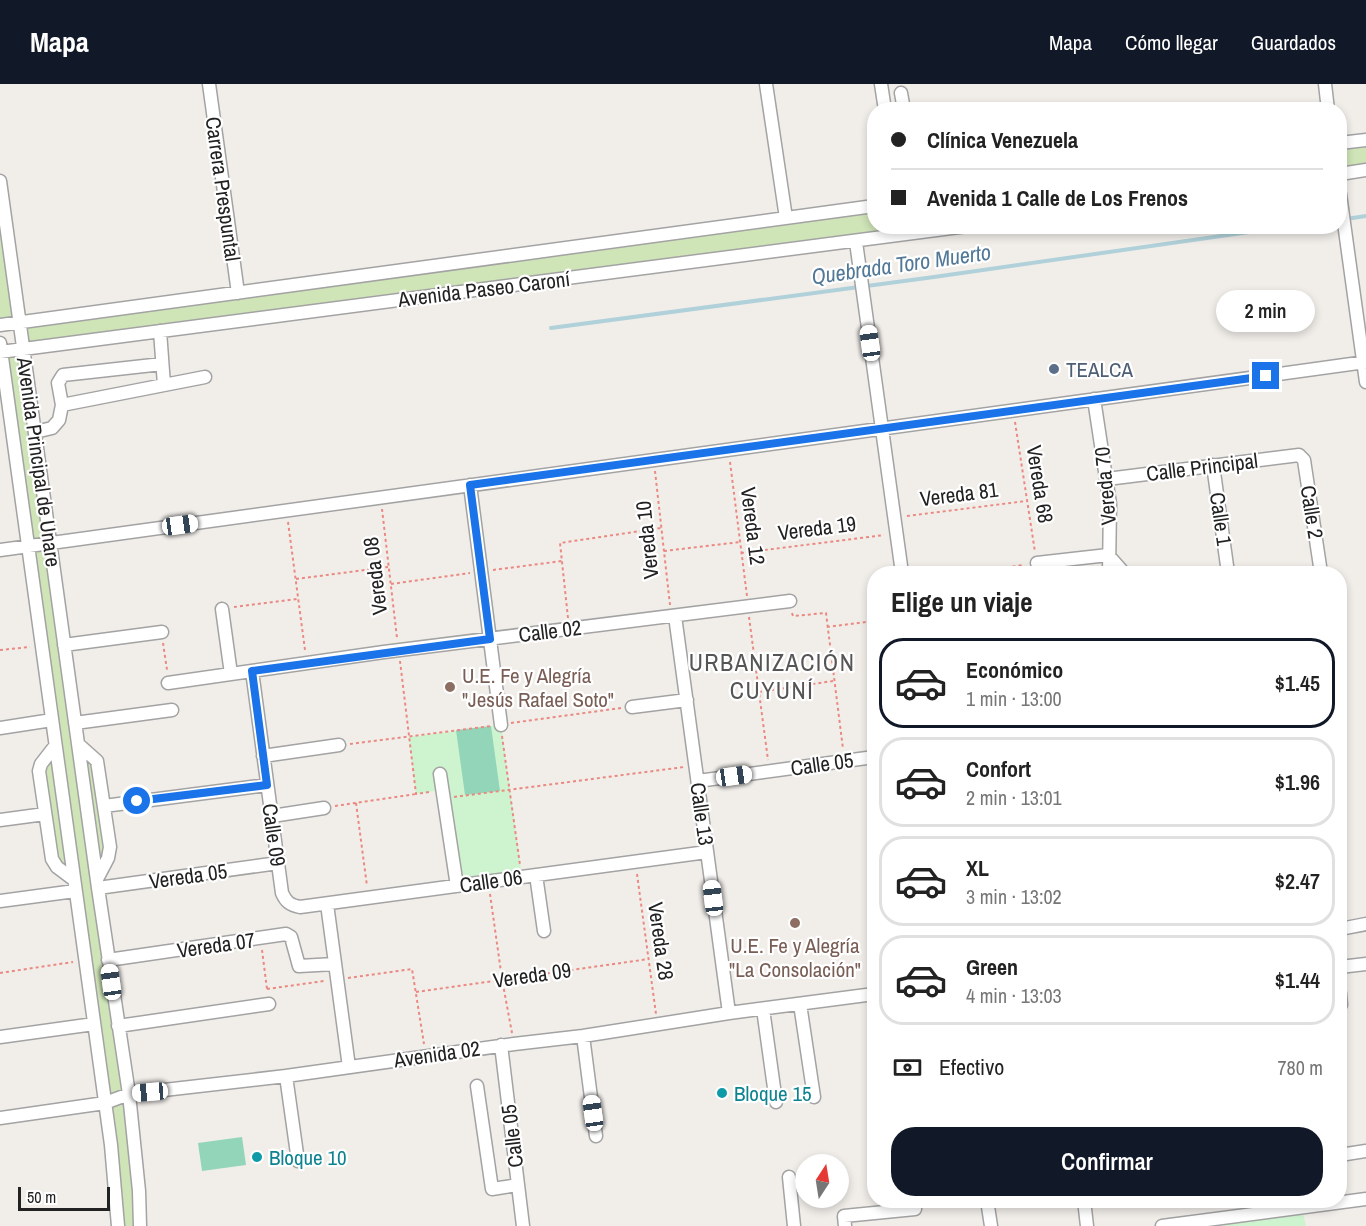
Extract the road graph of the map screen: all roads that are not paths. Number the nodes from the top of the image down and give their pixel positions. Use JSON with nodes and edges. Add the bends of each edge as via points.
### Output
{"nodes":[{"id":1,"x":209,"y":84,"type":"edge"},
{"id":2,"x":766,"y":84,"type":"edge"},
{"id":3,"x":881,"y":84,"type":"edge"},
{"id":4,"x":1324,"y":84,"type":"edge"},
{"id":5,"x":901,"y":93,"type":"dead end"},
{"id":6,"x":884,"y":102,"type":"edge"},
{"id":7,"x":903,"y":102,"type":"edge"},
{"id":8,"x":1327,"y":102,"type":"edge"},
{"id":9,"x":1366,"y":140,"type":"edge"},
{"id":10,"x":1347,"y":142,"type":"edge"},
{"id":11,"x":1366,"y":170,"type":"edge"},
{"id":12,"x":1347,"y":173,"type":"edge"},
{"id":13,"x":0,"y":181,"type":"edge"},
{"id":14,"x":867,"y":207,"type":"edge"},
{"id":15,"x":786,"y":218,"type":"junction"},
{"id":16,"x":912,"y":234,"type":"edge"},
{"id":17,"x":1345,"y":234,"type":"edge"},
{"id":18,"x":856,"y":242,"type":"junction"},
{"id":19,"x":238,"y":293,"type":"junction"},
{"id":20,"x":19,"y":323,"type":"junction"},
{"id":21,"x":0,"y":325,"type":"edge"},
{"id":22,"x":160,"y":331,"type":"junction"},
{"id":23,"x":0,"y":349,"type":"edge"},
{"id":24,"x":24,"y":349,"type":"junction"},
{"id":25,"x":1364,"y":362,"type":"edge"},
{"id":26,"x":162,"y":364,"type":"junction"},
{"id":27,"x":205,"y":377,"type":"dead end"},
{"id":28,"x":1366,"y":382,"type":"edge"},
{"id":29,"x":164,"y":386,"type":"junction"},
{"id":30,"x":1094,"y":399,"type":"junction"},
{"id":31,"x":62,"y":405,"type":"junction"},
{"id":32,"x":881,"y":428,"type":"junction"},
{"id":33,"x":35,"y":432,"type":"junction"},
{"id":34,"x":1296,"y":454,"type":"joint"},
{"id":35,"x":1213,"y":465,"type":"junction"},
{"id":36,"x":1107,"y":479,"type":"junction"},
{"id":37,"x":470,"y":485,"type":"junction"},
{"id":38,"x":50,"y":543,"type":"junction"},
{"id":39,"x":28,"y":546,"type":"junction"},
{"id":40,"x":0,"y":550,"type":"edge"},
{"id":41,"x":1108,"y":555,"type":"junction"},
{"id":42,"x":1037,"y":563,"type":"road end"},
{"id":43,"x":901,"y":566,"type":"edge"},
{"id":44,"x":1108,"y":566,"type":"edge"},
{"id":45,"x":1118,"y":566,"type":"edge"},
{"id":46,"x":1227,"y":566,"type":"edge"},
{"id":47,"x":1320,"y":566,"type":"edge"},
{"id":48,"x":790,"y":601,"type":"road end"},
{"id":49,"x":222,"y":609,"type":"road end"},
{"id":50,"x":675,"y":615,"type":"junction"},
{"id":51,"x":162,"y":632,"type":"dead end"},
{"id":52,"x":490,"y":639,"type":"junction"},
{"id":53,"x":64,"y":645,"type":"junction"},
{"id":54,"x":252,"y":671,"type":"junction"},
{"id":55,"x":231,"y":674,"type":"junction"},
{"id":56,"x":168,"y":683,"type":"dead end"},
{"id":57,"x":687,"y":700,"type":"junction"},
{"id":58,"x":632,"y":707,"type":"road end"},
{"id":59,"x":172,"y":710,"type":"dead end"},
{"id":60,"x":52,"y":720,"type":"junction"},
{"id":61,"x":75,"y":723,"type":"junction"},
{"id":62,"x":501,"y":725,"type":"road end"},
{"id":63,"x":0,"y":728,"type":"edge"},
{"id":64,"x":78,"y":744,"type":"junction"},
{"id":65,"x":339,"y":745,"type":"road end"},
{"id":66,"x":56,"y":746,"type":"junction"},
{"id":67,"x":263,"y":756,"type":"junction"},
{"id":68,"x":867,"y":758,"type":"edge"},
{"id":69,"x":440,"y":774,"type":"dead end"},
{"id":70,"x":698,"y":781,"type":"junction"},
{"id":71,"x":267,"y":785,"type":"junction"},
{"id":72,"x":104,"y":806,"type":"junction"},
{"id":73,"x":324,"y":808,"type":"road end"},
{"id":74,"x":45,"y":814,"type":"junction"},
{"id":75,"x":272,"y":816,"type":"junction"},
{"id":76,"x":0,"y":820,"type":"edge"},
{"id":77,"x":707,"y":852,"type":"junction"},
{"id":78,"x":278,"y":863,"type":"junction"},
{"id":79,"x":536,"y":875,"type":"junction"},
{"id":80,"x":97,"y":884,"type":"junction"},
{"id":81,"x":74,"y":885,"type":"junction"},
{"id":82,"x":457,"y":886,"type":"junction"},
{"id":83,"x":282,"y":893,"type":"joint"},
{"id":84,"x":0,"y":901,"type":"edge"},
{"id":85,"x":327,"y":904,"type":"junction"},
{"id":86,"x":1366,"y":924,"type":"edge"},
{"id":87,"x":1347,"y":928,"type":"edge"},
{"id":88,"x":544,"y":931,"type":"dead end"},
{"id":89,"x":108,"y":960,"type":"junction"},
{"id":90,"x":334,"y":964,"type":"junction"},
{"id":91,"x":1366,"y":964,"type":"edge"},
{"id":92,"x":1347,"y":966,"type":"edge"},
{"id":93,"x":867,"y":995,"type":"edge"},
{"id":94,"x":269,"y":1004,"type":"road end"},
{"id":95,"x":800,"y":1004,"type":"junction"},
{"id":96,"x":763,"y":1009,"type":"junction"},
{"id":97,"x":729,"y":1013,"type":"junction"},
{"id":98,"x":94,"y":1024,"type":"junction"},
{"id":99,"x":118,"y":1026,"type":"junction"},
{"id":100,"x":583,"y":1036,"type":"junction"},
{"id":101,"x":0,"y":1037,"type":"edge"},
{"id":102,"x":507,"y":1045,"type":"junction"},
{"id":103,"x":349,"y":1066,"type":"junction"},
{"id":104,"x":286,"y":1076,"type":"junction"},
{"id":105,"x":477,"y":1086,"type":"dead end"},
{"id":106,"x":129,"y":1094,"type":"junction"},
{"id":107,"x":814,"y":1097,"type":"dead end"},
{"id":108,"x":105,"y":1102,"type":"junction"},
{"id":109,"x":776,"y":1102,"type":"dead end"},
{"id":110,"x":0,"y":1118,"type":"edge"},
{"id":111,"x":596,"y":1136,"type":"dead end"},
{"id":112,"x":1366,"y":1151,"type":"edge"},
{"id":113,"x":1347,"y":1154,"type":"edge"},
{"id":114,"x":298,"y":1161,"type":"dead end"},
{"id":115,"x":789,"y":1177,"type":"dead end"},
{"id":116,"x":518,"y":1185,"type":"junction"},
{"id":117,"x":1366,"y":1199,"type":"edge"},
{"id":118,"x":1347,"y":1202,"type":"edge"},
{"id":119,"x":873,"y":1208,"type":"edge"},
{"id":120,"x":988,"y":1208,"type":"edge"},
{"id":121,"x":1085,"y":1208,"type":"edge"},
{"id":122,"x":1310,"y":1208,"type":"edge"},
{"id":123,"x":1223,"y":1222,"type":"edge"},
{"id":124,"x":118,"y":1226,"type":"edge"},
{"id":125,"x":140,"y":1226,"type":"edge"},
{"id":126,"x":523,"y":1226,"type":"edge"},
{"id":127,"x":794,"y":1226,"type":"edge"},
{"id":128,"x":845,"y":1226,"type":"edge"},
{"id":129,"x":991,"y":1226,"type":"edge"},
{"id":130,"x":1087,"y":1226,"type":"edge"},
{"id":131,"x":1162,"y":1226,"type":"edge"}],
"edges":[{"from":1,"to":19,"type":"street","name":"Carrera Prespuntal"},
{"from":2,"to":15,"type":"street"},
{"from":3,"to":6,"type":"street"},
{"from":4,"to":8,"type":"street"},
{"from":5,"to":7,"type":"street"},
{"from":9,"to":10,"type":"street"},
{"from":11,"to":12,"type":"street"},
{"from":13,"to":20,"type":"street","name":"Avenida Principal de Unare"},
{"from":14,"to":15,"type":"street","name":"Avenida Paseo Caroní"},
{"from":15,"to":19,"type":"street","name":"Avenida Paseo Caroní"},
{"from":16,"to":18,"type":"street","name":"Avenida Paseo Caroní"},
{"from":17,"to":25,"type":"street"},
{"from":18,"to":22,"type":"street","name":"Avenida Paseo Caroní"},
{"from":18,"to":32,"type":"street"},
{"from":19,"to":20,"type":"street","name":"Avenida Paseo Caroní"},
{"from":20,"to":21,"type":"street","name":"Avenida Paseo Caroní"},
{"from":20,"to":24,"type":"street","name":"Avenida Principal de Unare"},
{"from":22,"to":24,"type":"street","name":"Avenida Paseo Caroní"},
{"from":22,"to":26,"type":"street"},
{"from":23,"to":24,"type":"street","name":"Avenida Paseo Caroní"},
{"from":23,"to":39,"type":"street","name":"Avenida Principal de Unare"},
{"from":24,"to":33,"type":"street","name":"Avenida Principal de Unare"},
{"from":25,"to":28,"type":"street"},
{"from":25,"to":30,"type":"street"},
{"from":26,"to":29,"type":"street"},
{"from":26,"to":31,"type":"street","via":[[63,375],[58,383]]},
{"from":27,"to":29,"type":"street"},
{"from":29,"to":31,"type":"street"},
{"from":30,"to":32,"type":"street"},
{"from":30,"to":36,"type":"street","name":"Vereda 70"},
{"from":31,"to":33,"type":"street","via":[[59,420],[52,428]]},
{"from":32,"to":37,"type":"street"},
{"from":32,"to":43,"type":"street"},
{"from":33,"to":38,"type":"street","name":"Avenida Principal de Unare"},
{"from":34,"to":35,"type":"street","name":"Calle Principal"},
{"from":34,"to":47,"type":"street","name":"Calle 2","via":[[1304,460]]},
{"from":35,"to":36,"type":"street","name":"Calle Principal"},
{"from":35,"to":46,"type":"street","name":"Calle 1"},
{"from":36,"to":41,"type":"street","name":"Vereda 70"},
{"from":37,"to":38,"type":"street"},
{"from":37,"to":52,"type":"street"},
{"from":38,"to":39,"type":"street"},
{"from":38,"to":53,"type":"street","name":"Avenida Principal de Unare"},
{"from":39,"to":40,"type":"street"},
{"from":39,"to":60,"type":"street","name":"Avenida Principal de Unare"},
{"from":41,"to":42,"type":"street"},
{"from":41,"to":44,"type":"street","name":"Vereda 70"},
{"from":41,"to":45,"type":"street"},
{"from":48,"to":50,"type":"street","name":"Calle 02"},
{"from":49,"to":55,"type":"street"},
{"from":50,"to":52,"type":"street","name":"Calle 02"},
{"from":50,"to":57,"type":"street","name":"Calle 13"},
{"from":51,"to":53,"type":"street"},
{"from":52,"to":54,"type":"street","name":"Calle 02"},
{"from":52,"to":62,"type":"street"},
{"from":53,"to":61,"type":"street","name":"Avenida Principal de Unare"},
{"from":54,"to":55,"type":"street","name":"Calle 02"},
{"from":54,"to":67,"type":"street","name":"Calle 09"},
{"from":55,"to":56,"type":"street","name":"Calle 02"},
{"from":57,"to":58,"type":"street"},
{"from":57,"to":70,"type":"street","name":"Calle 13"},
{"from":59,"to":61,"type":"street"},
{"from":60,"to":63,"type":"street"},
{"from":60,"to":66,"type":"street","name":"Avenida Principal de Unare"},
{"from":61,"to":64,"type":"street","name":"Avenida Principal de Unare"},
{"from":64,"to":72,"type":"street","via":[[97,761]]},
{"from":64,"to":80,"type":"street","name":"Avenida Principal de Unare"},
{"from":65,"to":67,"type":"street"},
{"from":66,"to":74,"type":"street","via":[[39,767]]},
{"from":66,"to":81,"type":"street","name":"Avenida Principal de Unare"},
{"from":67,"to":71,"type":"street","name":"Calle 09"},
{"from":68,"to":70,"type":"street","name":"Calle 05"},
{"from":69,"to":82,"type":"street"},
{"from":70,"to":77,"type":"street","name":"Calle 13"},
{"from":71,"to":72,"type":"street"},
{"from":71,"to":75,"type":"street","name":"Calle 09"},
{"from":72,"to":80,"type":"street","via":[[110,847]]},
{"from":73,"to":75,"type":"street"},
{"from":74,"to":76,"type":"street"},
{"from":74,"to":81,"type":"street","via":[[52,859]]},
{"from":75,"to":78,"type":"street","name":"Calle 09"},
{"from":77,"to":79,"type":"street","name":"Calle 06"},
{"from":77,"to":97,"type":"street","name":"Calle 13"},
{"from":78,"to":80,"type":"street","name":"Vereda 05"},
{"from":78,"to":83,"type":"street","name":"Calle 09"},
{"from":79,"to":82,"type":"street","name":"Calle 06"},
{"from":79,"to":88,"type":"street"},
{"from":80,"to":89,"type":"street","name":"Avenida Principal de Unare"},
{"from":81,"to":84,"type":"street"},
{"from":81,"to":98,"type":"street","name":"Avenida Principal de Unare"},
{"from":82,"to":85,"type":"street","name":"Calle 06"},
{"from":83,"to":85,"type":"street","name":"Calle 06","via":[[285,901],[300,908]]},
{"from":85,"to":90,"type":"street"},
{"from":86,"to":87,"type":"street"},
{"from":89,"to":90,"type":"street","name":"Vereda 07","via":[[286,934],[291,937],[302,967]]},
{"from":89,"to":99,"type":"street","name":"Avenida Principal de Unare"},
{"from":90,"to":103,"type":"street"},
{"from":91,"to":92,"type":"street"},
{"from":93,"to":95,"type":"street","name":"Avenida 02"},
{"from":94,"to":99,"type":"street"},
{"from":95,"to":96,"type":"street","name":"Avenida 02"},
{"from":95,"to":107,"type":"street"},
{"from":96,"to":97,"type":"street","name":"Avenida 02"},
{"from":96,"to":109,"type":"street"},
{"from":97,"to":100,"type":"street","name":"Avenida 02"},
{"from":98,"to":101,"type":"street"},
{"from":98,"to":108,"type":"street","name":"Avenida Principal de Unare"},
{"from":99,"to":106,"type":"street","name":"Avenida Principal de Unare"},
{"from":100,"to":102,"type":"street","name":"Avenida 02"},
{"from":100,"to":111,"type":"street"},
{"from":102,"to":103,"type":"street","name":"Avenida 02"},
{"from":102,"to":116,"type":"street","name":"Calle 05"},
{"from":103,"to":104,"type":"street","name":"Avenida 02"},
{"from":104,"to":106,"type":"street","name":"Avenida 02"},
{"from":104,"to":114,"type":"street"},
{"from":105,"to":116,"type":"street","via":[[492,1189]]},
{"from":106,"to":108,"type":"street","name":"Avenida 02"},
{"from":106,"to":125,"type":"street","name":"Avenida Principal de Unare"},
{"from":108,"to":110,"type":"street","name":"Avenida 02"},
{"from":108,"to":124,"type":"street","name":"Avenida Principal de Unare"},
{"from":112,"to":113,"type":"street"},
{"from":115,"to":127,"type":"street"},
{"from":116,"to":126,"type":"street","name":"Calle 05"},
{"from":117,"to":118,"type":"street"},
{"from":119,"to":128,"type":"street","via":[[844,1216]]},
{"from":120,"to":129,"type":"street"},
{"from":121,"to":130,"type":"street"},
{"from":122,"to":123,"type":"street"},
{"from":123,"to":131,"type":"street"}]}
